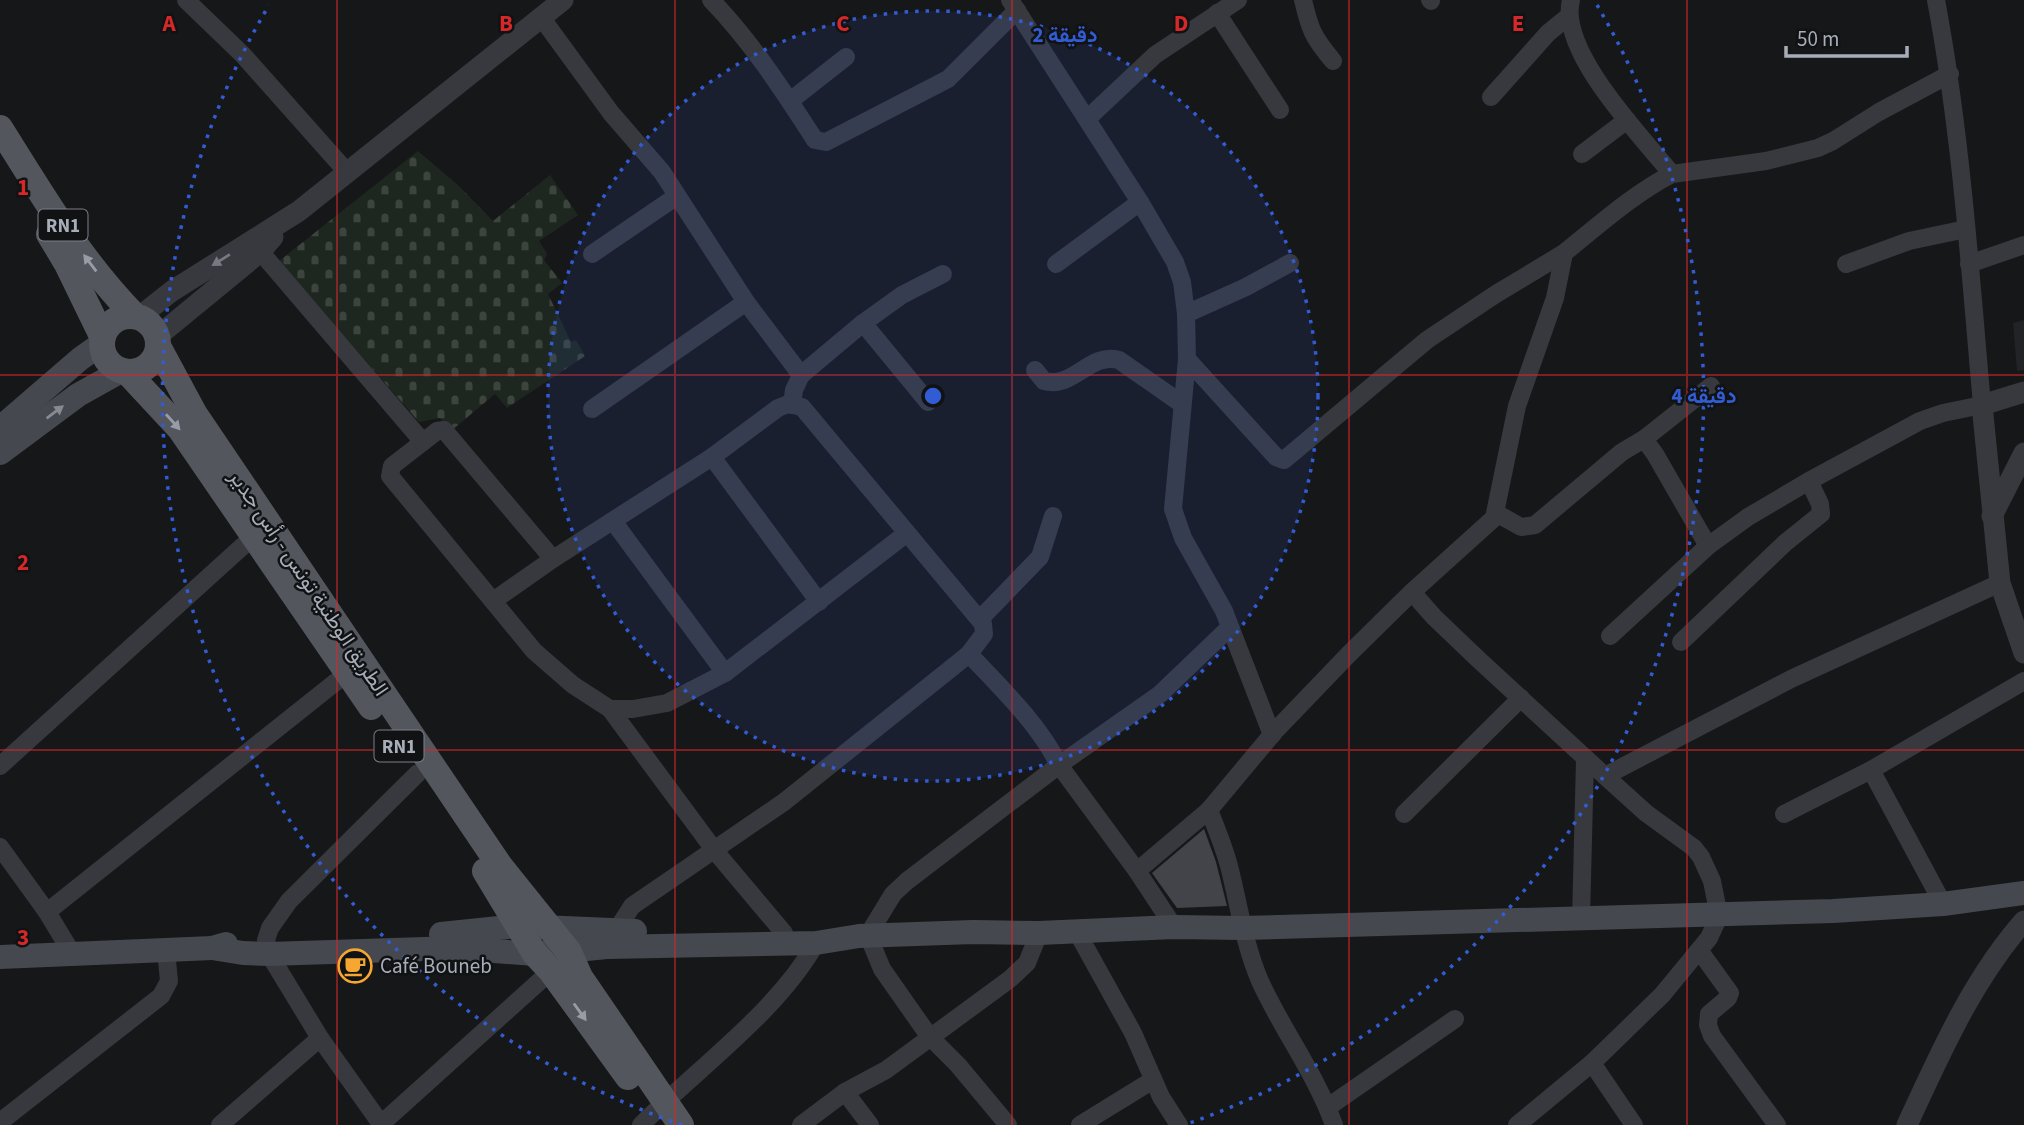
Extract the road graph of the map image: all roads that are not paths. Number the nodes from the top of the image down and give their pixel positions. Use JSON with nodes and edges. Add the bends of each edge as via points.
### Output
{"nodes":[{"id":1,"x":186,"y":0,"type":"edge"},
{"id":2,"x":563,"y":0,"type":"edge"},
{"id":3,"x":711,"y":0,"type":"edge"},
{"id":4,"x":1238,"y":0,"type":"edge"},
{"id":5,"x":1303,"y":0,"type":"edge"},
{"id":6,"x":1936,"y":0,"type":"edge"},
{"id":7,"x":1013,"y":5,"type":"edge"},
{"id":8,"x":1573,"y":5,"type":"edge"},
{"id":9,"x":1217,"y":13,"type":"junction"},
{"id":10,"x":541,"y":17,"type":"junction"},
{"id":11,"x":846,"y":57,"type":"dead end"},
{"id":12,"x":1333,"y":61,"type":"dead end"},
{"id":13,"x":1950,"y":74,"type":"junction"},
{"id":14,"x":1491,"y":97,"type":"dead end"},
{"id":15,"x":790,"y":101,"type":"junction"},
{"id":16,"x":1280,"y":110,"type":"dead end"},
{"id":17,"x":1087,"y":119,"type":"junction"},
{"id":18,"x":1627,"y":120,"type":"junction"},
{"id":19,"x":0,"y":128,"type":"edge"},
{"id":20,"x":1582,"y":154,"type":"dead end"},
{"id":21,"x":0,"y":159,"type":"edge"},
{"id":22,"x":347,"y":172,"type":"junction"},
{"id":23,"x":1672,"y":174,"type":"junction"},
{"id":24,"x":677,"y":196,"type":"junction"},
{"id":25,"x":1140,"y":202,"type":"junction"},
{"id":26,"x":1966,"y":229,"type":"junction"},
{"id":27,"x":2024,"y":245,"type":"edge"},
{"id":28,"x":256,"y":246,"type":"junction"},
{"id":29,"x":592,"y":254,"type":"dead end"},
{"id":30,"x":1564,"y":254,"type":"junction"},
{"id":31,"x":1290,"y":263,"type":"dead end"},
{"id":32,"x":1056,"y":264,"type":"dead end"},
{"id":33,"x":1846,"y":264,"type":"dead end"},
{"id":34,"x":1969,"y":264,"type":"junction"},
{"id":35,"x":943,"y":274,"type":"dead end"},
{"id":36,"x":746,"y":302,"type":"junction"},
{"id":37,"x":1186,"y":314,"type":"junction"},
{"id":38,"x":137,"y":316,"type":"junction"},
{"id":39,"x":863,"y":323,"type":"junction"},
{"id":40,"x":102,"y":340,"type":"junction"},
{"id":41,"x":158,"y":342,"type":"junction"},
{"id":42,"x":1187,"y":359,"type":"junction"},
{"id":43,"x":1035,"y":370,"type":"dead end"},
{"id":44,"x":124,"y":372,"type":"junction"},
{"id":45,"x":801,"y":375,"type":"junction"},
{"id":46,"x":1711,"y":386,"type":"dead end"},
{"id":47,"x":2024,"y":392,"type":"edge"},
{"id":48,"x":928,"y":402,"type":"dead end"},
{"id":49,"x":792,"y":404,"type":"junction"},
{"id":50,"x":1182,"y":404,"type":"junction"},
{"id":51,"x":1982,"y":404,"type":"junction"},
{"id":52,"x":592,"y":409,"type":"dead end"},
{"id":53,"x":0,"y":428,"type":"edge"},
{"id":54,"x":1644,"y":439,"type":"junction"},
{"id":55,"x":423,"y":442,"type":"junction"},
{"id":56,"x":0,"y":453,"type":"edge"},
{"id":57,"x":2024,"y":453,"type":"edge"},
{"id":58,"x":712,"y":457,"type":"junction"},
{"id":59,"x":1809,"y":481,"type":"junction"},
{"id":60,"x":1496,"y":513,"type":"junction"},
{"id":61,"x":1053,"y":516,"type":"dead end"},
{"id":62,"x":1992,"y":516,"type":"junction"},
{"id":63,"x":613,"y":521,"type":"junction"},
{"id":64,"x":907,"y":533,"type":"junction"},
{"id":65,"x":255,"y":536,"type":"junction"},
{"id":66,"x":1708,"y":546,"type":"junction"},
{"id":67,"x":553,"y":559,"type":"junction"},
{"id":68,"x":2000,"y":583,"type":"junction"},
{"id":69,"x":1412,"y":592,"type":"junction"},
{"id":70,"x":493,"y":601,"type":"junction"},
{"id":71,"x":820,"y":602,"type":"junction"},
{"id":72,"x":980,"y":619,"type":"junction"},
{"id":73,"x":1229,"y":628,"type":"junction"},
{"id":74,"x":1610,"y":636,"type":"dead end"},
{"id":75,"x":1681,"y":642,"type":"dead end"},
{"id":76,"x":2024,"y":653,"type":"edge"},
{"id":77,"x":969,"y":654,"type":"junction"},
{"id":78,"x":347,"y":673,"type":"junction"},
{"id":79,"x":725,"y":673,"type":"junction"},
{"id":80,"x":2024,"y":681,"type":"edge"},
{"id":81,"x":1521,"y":698,"type":"junction"},
{"id":82,"x":610,"y":709,"type":"junction"},
{"id":83,"x":1272,"y":735,"type":"junction"},
{"id":84,"x":1585,"y":759,"type":"junction"},
{"id":85,"x":1059,"y":765,"type":"junction"},
{"id":86,"x":0,"y":766,"type":"edge"},
{"id":87,"x":1871,"y":770,"type":"junction"},
{"id":88,"x":418,"y":773,"type":"junction"},
{"id":89,"x":1605,"y":776,"type":"junction"},
{"id":90,"x":1209,"y":810,"type":"junction"},
{"id":91,"x":1404,"y":814,"type":"dead end"},
{"id":92,"x":1784,"y":814,"type":"dead end"},
{"id":93,"x":0,"y":847,"type":"edge"},
{"id":94,"x":715,"y":851,"type":"junction"},
{"id":95,"x":1138,"y":871,"type":"junction"},
{"id":96,"x":2024,"y":893,"type":"edge"},
{"id":97,"x":1943,"y":904,"type":"junction"},
{"id":98,"x":47,"y":912,"type":"junction"},
{"id":99,"x":1719,"y":916,"type":"junction"},
{"id":100,"x":1581,"y":920,"type":"junction"},
{"id":101,"x":2024,"y":921,"type":"edge"},
{"id":102,"x":517,"y":926,"type":"junction"},
{"id":103,"x":551,"y":927,"type":"junction"},
{"id":104,"x":1174,"y":927,"type":"junction"},
{"id":105,"x":1242,"y":928,"type":"junction"},
{"id":106,"x":616,"y":931,"type":"junction"},
{"id":107,"x":1077,"y":932,"type":"junction"},
{"id":108,"x":784,"y":933,"type":"junction"},
{"id":109,"x":1038,"y":933,"type":"junction"},
{"id":110,"x":863,"y":935,"type":"junction"},
{"id":111,"x":816,"y":943,"type":"junction"},
{"id":112,"x":268,"y":947,"type":"junction"},
{"id":113,"x":166,"y":950,"type":"junction"},
{"id":114,"x":1699,"y":950,"type":"junction"},
{"id":115,"x":569,"y":952,"type":"junction"},
{"id":116,"x":73,"y":955,"type":"junction"},
{"id":117,"x":0,"y":957,"type":"edge"},
{"id":118,"x":543,"y":963,"type":"junction"},
{"id":119,"x":1455,"y":1019,"type":"dead end"},
{"id":120,"x":929,"y":1036,"type":"junction"},
{"id":121,"x":320,"y":1038,"type":"junction"},
{"id":122,"x":1592,"y":1063,"type":"junction"},
{"id":123,"x":1153,"y":1080,"type":"junction"},
{"id":124,"x":845,"y":1092,"type":"junction"},
{"id":125,"x":1328,"y":1107,"type":"junction"},
{"id":126,"x":655,"y":1116,"type":"edge"},
{"id":127,"x":0,"y":1122,"type":"edge"},
{"id":128,"x":381,"y":1124,"type":"edge"},
{"id":129,"x":220,"y":1125,"type":"edge"},
{"id":130,"x":681,"y":1125,"type":"edge"},
{"id":131,"x":801,"y":1125,"type":"edge"},
{"id":132,"x":870,"y":1125,"type":"edge"},
{"id":133,"x":1008,"y":1125,"type":"edge"},
{"id":134,"x":1080,"y":1125,"type":"edge"},
{"id":135,"x":1179,"y":1125,"type":"edge"},
{"id":136,"x":1334,"y":1125,"type":"edge"},
{"id":137,"x":1517,"y":1125,"type":"edge"},
{"id":138,"x":1634,"y":1125,"type":"edge"},
{"id":139,"x":1777,"y":1125,"type":"edge"},
{"id":140,"x":1907,"y":1125,"type":"edge"}],
"edges":[{"from":1,"to":22,"type":"street","via":[[243,55]]},
{"from":2,"to":10,"type":"street"},
{"from":3,"to":15,"type":"street"},
{"from":4,"to":9,"type":"street"},
{"from":5,"to":12,"type":"street","via":[[1309,28]]},
{"from":6,"to":13,"type":"street"},
{"from":7,"to":15,"type":"street","via":[[948,79],[826,142],[815,140]]},
{"from":7,"to":17,"type":"street"},
{"from":8,"to":14,"type":"street"},
{"from":8,"to":18,"type":"street","via":[[1570,25],[1580,52]]},
{"from":9,"to":16,"type":"street"},
{"from":9,"to":17,"type":"street","via":[[1155,55]]},
{"from":10,"to":22,"type":"street"},
{"from":10,"to":24,"type":"street"},
{"from":11,"to":15,"type":"street"},
{"from":13,"to":23,"type":"street","via":[[1818,148],[1766,161]]},
{"from":13,"to":26,"type":"street"},
{"from":17,"to":25,"type":"street"},
{"from":18,"to":20,"type":"street"},
{"from":18,"to":23,"type":"street"},
{"from":38,"to":19,"type":"main road","number":"RN1","one_way":true,"via":[[110,291],[79,249]]},
{"from":21,"to":40,"type":"main road","number":"RN1","via":[[67,264]]},
{"from":22,"to":28,"type":"street"},
{"from":23,"to":30,"type":"street"},
{"from":24,"to":29,"type":"street"},
{"from":24,"to":36,"type":"street"},
{"from":25,"to":32,"type":"street"},
{"from":25,"to":37,"type":"street","via":[[1175,262]]},
{"from":26,"to":33,"type":"street","via":[[1909,241]]},
{"from":26,"to":34,"type":"street"},
{"from":27,"to":34,"type":"street"},
{"from":28,"to":38,"type":"street","one_way":true,"via":[[172,291]]},
{"from":28,"to":41,"type":"street"},
{"from":28,"to":55,"type":"street"},
{"from":30,"to":42,"type":"street","via":[[1427,340],[1284,460],[1276,457]]},
{"from":30,"to":60,"type":"street","via":[[1555,298],[1517,406]]},
{"from":31,"to":37,"type":"street"},
{"from":34,"to":51,"type":"street"},
{"from":35,"to":39,"type":"street","via":[[902,295]]},
{"from":36,"to":45,"type":"street"},
{"from":36,"to":52,"type":"street"},
{"from":37,"to":42,"type":"street"},
{"from":38,"to":40,"type":"main road","via":[[118,318]]},
{"from":38,"to":41,"type":"main road","number":"RN1","via":[[151,324]]},
{"from":39,"to":45,"type":"street"},
{"from":39,"to":48,"type":"street"},
{"from":40,"to":44,"type":"main road","number":"RN1","via":[[105,358]]},
{"from":40,"to":53,"type":"main road"},
{"from":41,"to":44,"type":"main road","via":[[151,363]]},
{"from":41,"to":103,"type":"main road","name":"الطريق الوطنية تونس - رأس جدير","number":"RN1","via":[[194,412],[500,866]]},
{"from":42,"to":50,"type":"street"},
{"from":43,"to":50,"type":"street","via":[[1044,381],[1063,382],[1111,358]]},
{"from":56,"to":44,"type":"main road","one_way":true,"via":[[78,395]]},
{"from":44,"to":65,"type":"main road","name":"الطريق الوطنية تونس - رأس جدير","number":"RN1","one_way":true,"via":[[180,429]]},
{"from":45,"to":49,"type":"street"},
{"from":46,"to":54,"type":"street"},
{"from":47,"to":51,"type":"street"},
{"from":49,"to":58,"type":"street","via":[[774,411]]},
{"from":49,"to":64,"type":"street","via":[[807,411]]},
{"from":50,"to":73,"type":"street","via":[[1173,509]]},
{"from":51,"to":59,"type":"street","via":[[1920,421]]},
{"from":51,"to":62,"type":"street"},
{"from":54,"to":60,"type":"street","via":[[1535,524],[1521,527]]},
{"from":54,"to":66,"type":"street"},
{"from":55,"to":67,"type":"street","via":[[444,430]]},
{"from":55,"to":70,"type":"street","via":[[392,466],[390,476]]},
{"from":57,"to":62,"type":"street"},
{"from":58,"to":63,"type":"street"},
{"from":58,"to":71,"type":"street"},
{"from":59,"to":66,"type":"street"},
{"from":59,"to":75,"type":"street","via":[[1821,514]]},
{"from":60,"to":69,"type":"street"},
{"from":61,"to":72,"type":"street","via":[[1040,557]]},
{"from":62,"to":68,"type":"street"},
{"from":63,"to":67,"type":"street"},
{"from":63,"to":79,"type":"street"},
{"from":64,"to":71,"type":"street"},
{"from":64,"to":72,"type":"street"},
{"from":65,"to":78,"type":"main road","name":"الطريق الوطنية تونس - رأس جدير","number":"RN1"},
{"from":65,"to":86,"type":"street"},
{"from":66,"to":74,"type":"street"},
{"from":67,"to":70,"type":"street"},
{"from":68,"to":76,"type":"street"},
{"from":68,"to":89,"type":"street","via":[[1791,679]]},
{"from":69,"to":81,"type":"street"},
{"from":69,"to":83,"type":"street"},
{"from":70,"to":82,"type":"street","via":[[551,667]]},
{"from":71,"to":79,"type":"street"},
{"from":72,"to":77,"type":"street","via":[[984,634]]},
{"from":73,"to":83,"type":"street"},
{"from":73,"to":85,"type":"street","via":[[1160,694]]},
{"from":77,"to":85,"type":"street","via":[[1036,729]]},
{"from":77,"to":94,"type":"street","via":[[784,802]]},
{"from":78,"to":88,"type":"main road","name":"الطريق الوطنية تونس - رأس جدير","number":"RN1"},
{"from":78,"to":98,"type":"street"},
{"from":79,"to":82,"type":"street","via":[[667,703]]},
{"from":80,"to":87,"type":"street"},
{"from":81,"to":84,"type":"street"},
{"from":81,"to":91,"type":"street"},
{"from":82,"to":94,"type":"street"},
{"from":83,"to":90,"type":"street"},
{"from":84,"to":89,"type":"street"},
{"from":84,"to":100,"type":"street"},
{"from":85,"to":95,"type":"street"},
{"from":85,"to":110,"type":"street","via":[[907,881]]},
{"from":87,"to":92,"type":"street"},
{"from":87,"to":97,"type":"street"},
{"from":88,"to":102,"type":"main road","name":"الطريق الوطنية تونس - رأس جدير","number":"RN1"},
{"from":88,"to":112,"type":"street","via":[[289,901],[270,928]]},
{"from":89,"to":99,"type":"street","via":[[1694,848],[1715,892]]},
{"from":90,"to":95,"type":"street"},
{"from":90,"to":105,"type":"street","via":[[1228,864]]},
{"from":93,"to":98,"type":"street"},
{"from":94,"to":106,"type":"street","via":[[632,906]]},
{"from":94,"to":108,"type":"street"},
{"from":95,"to":104,"type":"street"},
{"from":96,"to":97,"type":"main road"},
{"from":97,"to":99,"type":"main road"},
{"from":98,"to":116,"type":"street"},
{"from":99,"to":100,"type":"main road"},
{"from":99,"to":114,"type":"street"},
{"from":100,"to":105,"type":"main road"},
{"from":101,"to":140,"type":"street","via":[[1985,972]]},
{"from":102,"to":103,"type":"main road"},
{"from":102,"to":112,"type":"main road"},
{"from":102,"to":118,"type":"main road","name":"الطريق الوطنية تونس - رأس جدير","number":"RN1"},
{"from":103,"to":106,"type":"main road"},
{"from":103,"to":115,"type":"main road","name":"الطريق الوطنية تونس - رأس جدير","number":"RN1"},
{"from":104,"to":105,"type":"main road"},
{"from":104,"to":107,"type":"main road"},
{"from":105,"to":125,"type":"street","via":[[1260,980]]},
{"from":106,"to":108,"type":"main road"},
{"from":107,"to":109,"type":"main road"},
{"from":107,"to":123,"type":"street","via":[[1133,1033]]},
{"from":108,"to":110,"type":"main road"},
{"from":109,"to":110,"type":"main road"},
{"from":109,"to":120,"type":"street","via":[[1020,971]]},
{"from":110,"to":111,"type":"main road"},
{"from":110,"to":120,"type":"street"},
{"from":111,"to":115,"type":"main road","via":[[607,947]]},
{"from":111,"to":126,"type":"street","via":[[785,989]]},
{"from":112,"to":113,"type":"main road","via":[[243,953],[212,948]]},
{"from":112,"to":118,"type":"main road","via":[[456,948]]},
{"from":112,"to":121,"type":"street"},
{"from":113,"to":116,"type":"main road"},
{"from":113,"to":127,"type":"street","via":[[169,981],[161,996]]},
{"from":114,"to":122,"type":"street","via":[[1662,995]]},
{"from":114,"to":139,"type":"street","via":[[1730,993],[1709,1014],[1712,1036]]},
{"from":115,"to":118,"type":"main road"},
{"from":115,"to":126,"type":"main road","name":"الطريق الوطنية تونس - رأس جدير","number":"RN1"},
{"from":116,"to":117,"type":"main road"},
{"from":118,"to":126,"type":"main road","name":"الطريق الوطنية تونس - رأس جدير","number":"RN1","one_way":true},
{"from":118,"to":128,"type":"street"},
{"from":119,"to":125,"type":"street"},
{"from":120,"to":124,"type":"street","via":[[886,1070]]},
{"from":120,"to":133,"type":"street"},
{"from":121,"to":128,"type":"street"},
{"from":121,"to":129,"type":"street"},
{"from":122,"to":137,"type":"street"},
{"from":122,"to":138,"type":"street"},
{"from":123,"to":134,"type":"street"},
{"from":123,"to":135,"type":"street"},
{"from":124,"to":131,"type":"street"},
{"from":124,"to":132,"type":"street"},
{"from":125,"to":136,"type":"street"},
{"from":126,"to":130,"type":"main road","name":"الطريق الوطنية تونس - رأس جدير","number":"RN1"}]}
